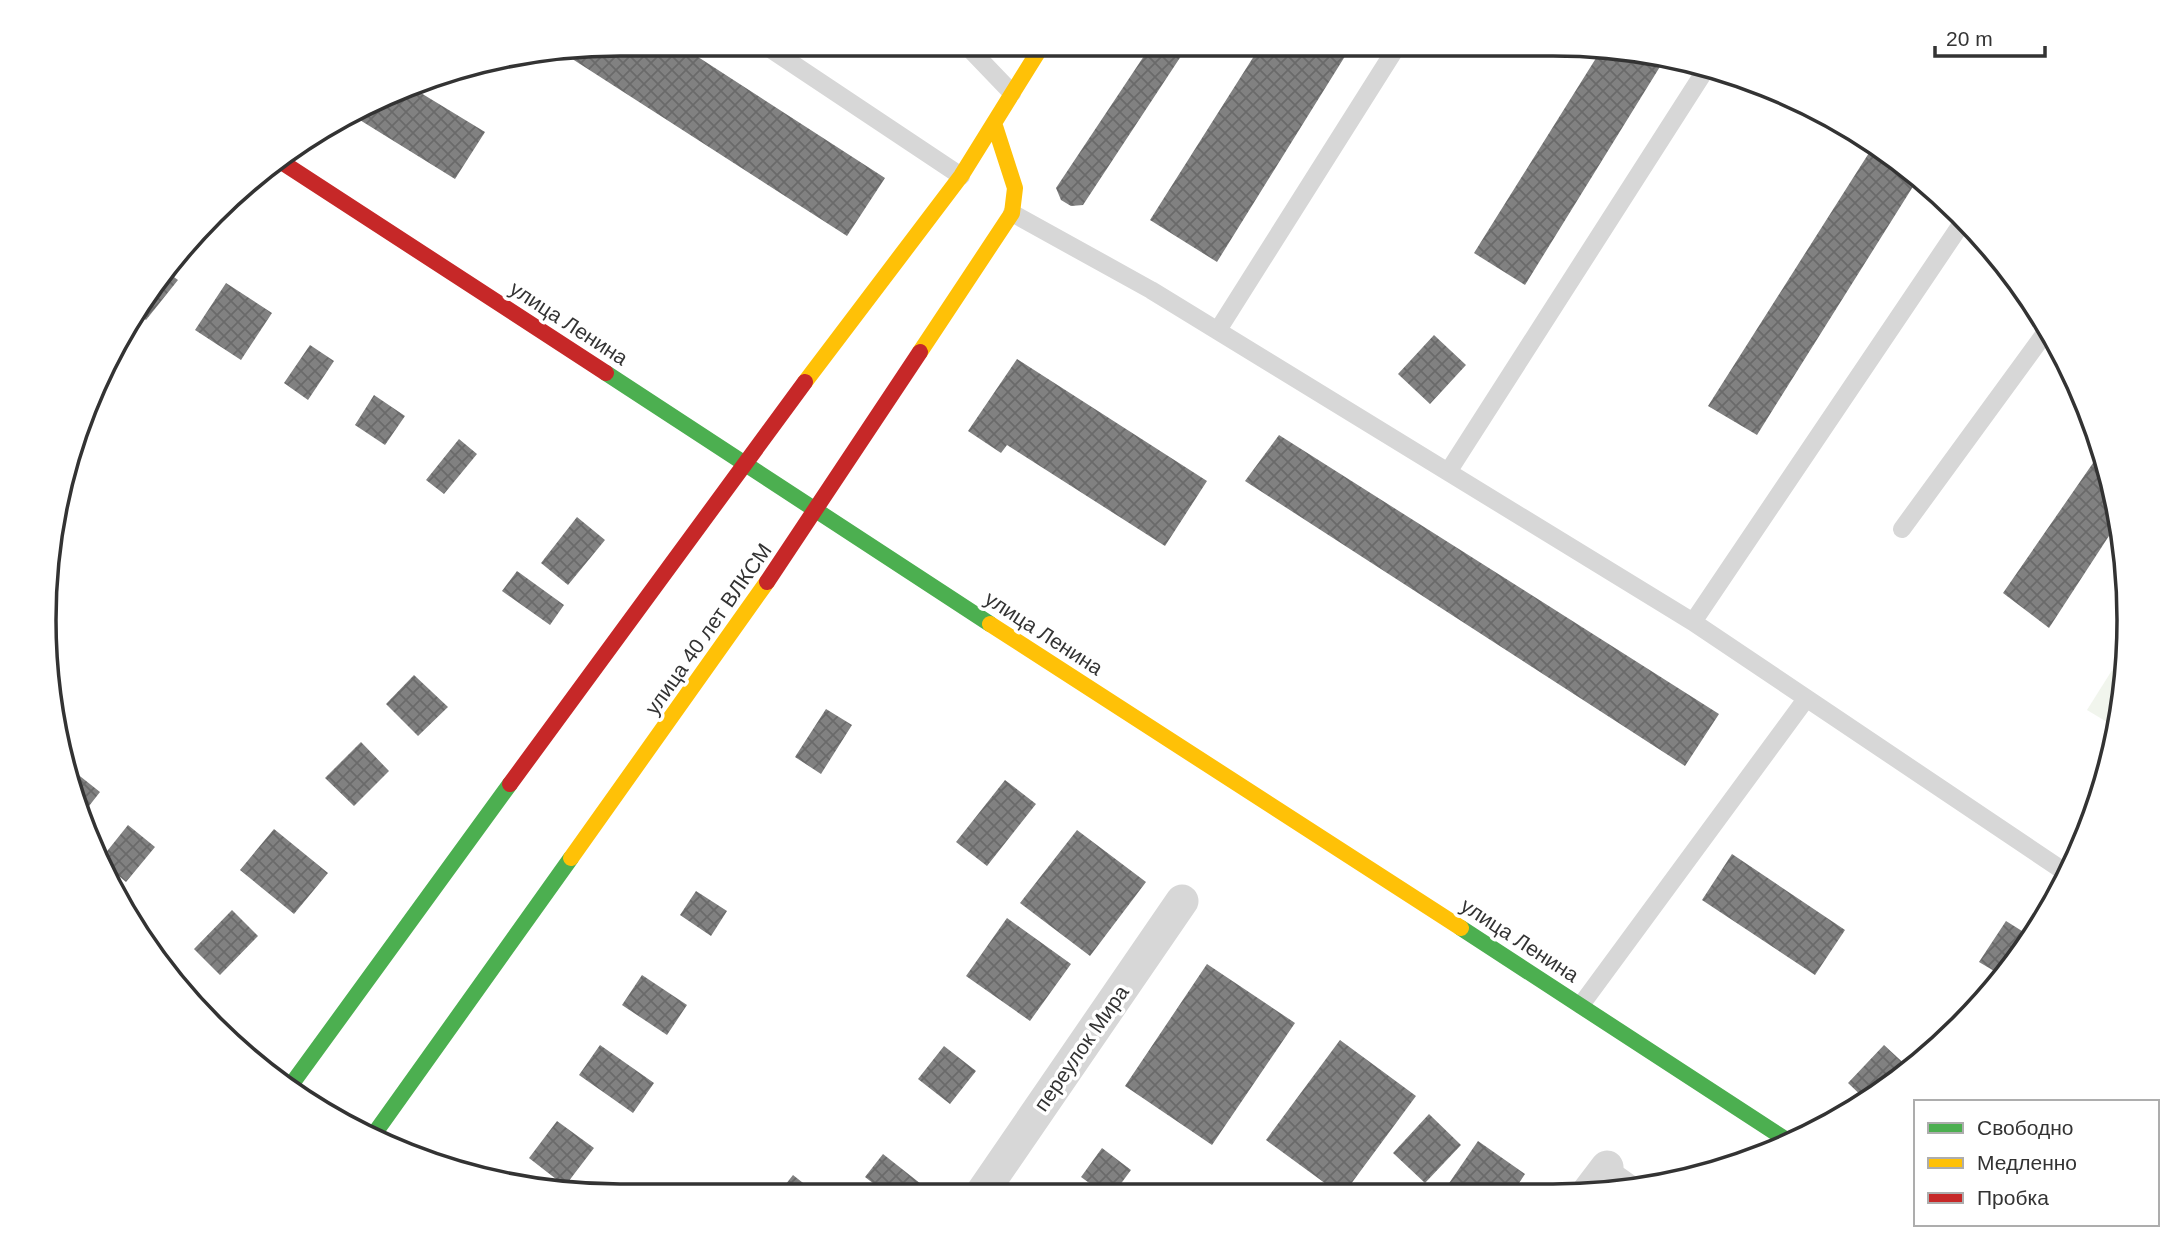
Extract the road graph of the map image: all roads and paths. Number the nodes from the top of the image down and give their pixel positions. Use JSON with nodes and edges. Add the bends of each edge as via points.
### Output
{"nodes":[{"id":1,"x":781,"y":56,"type":"edge"},
{"id":2,"x":977,"y":56,"type":"edge"},
{"id":3,"x":1035,"y":56,"type":"edge"},
{"id":4,"x":1391,"y":56,"type":"edge"},
{"id":5,"x":1702,"y":76,"type":"edge"},
{"id":6,"x":1012,"y":93,"type":"junction"},
{"id":7,"x":994,"y":123,"type":"junction"},
{"id":8,"x":287,"y":166,"type":"edge"},
{"id":9,"x":961,"y":176,"type":"junction"},
{"id":10,"x":1012,"y":213,"type":"junction"},
{"id":11,"x":1959,"y":229,"type":"edge"},
{"id":12,"x":1218,"y":330,"type":"junction"},
{"id":13,"x":2041,"y":339,"type":"edge"},
{"id":14,"x":744,"y":463,"type":"junction"},
{"id":15,"x":1448,"y":472,"type":"junction"},
{"id":16,"x":816,"y":509,"type":"junction"},
{"id":17,"x":1902,"y":528,"type":"dead end"},
{"id":18,"x":1693,"y":622,"type":"junction"},
{"id":19,"x":1806,"y":699,"type":"junction"},
{"id":20,"x":2059,"y":869,"type":"edge"},
{"id":21,"x":1182,"y":901,"type":"dead end"},
{"id":22,"x":1581,"y":1004,"type":"junction"},
{"id":23,"x":295,"y":1080,"type":"edge"},
{"id":24,"x":378,"y":1129,"type":"edge"},
{"id":25,"x":1780,"y":1136,"type":"edge"},
{"id":26,"x":988,"y":1184,"type":"edge"}],
"edges":[{"from":1,"to":9,"type":"lane"},
{"from":2,"to":6,"type":"lane"},
{"from":3,"to":6,"type":"street"},
{"from":4,"to":12,"type":"lane"},
{"from":5,"to":15,"type":"lane"},
{"from":6,"to":7,"type":"street"},
{"from":7,"to":9,"type":"street"},
{"from":7,"to":10,"type":"street","via":[[1015,188]]},
{"from":8,"to":14,"type":"street","name":"улица Ленина"},
{"from":9,"to":14,"type":"street"},
{"from":10,"to":12,"type":"lane"},
{"from":10,"to":16,"type":"street","name":"улица 40 лет ВЛКСМ"},
{"from":11,"to":18,"type":"lane"},
{"from":12,"to":15,"type":"lane"},
{"from":13,"to":17,"type":"lane"},
{"from":14,"to":16,"type":"street","name":"улица Ленина"},
{"from":14,"to":23,"type":"street"},
{"from":15,"to":18,"type":"lane"},
{"from":16,"to":22,"type":"street","name":"улица Ленина"},
{"from":16,"to":24,"type":"street","name":"улица 40 лет ВЛКСМ"},
{"from":18,"to":19,"type":"lane"},
{"from":19,"to":20,"type":"lane"},
{"from":19,"to":22,"type":"lane"},
{"from":21,"to":26,"type":"street","name":"переулок Мира"},
{"from":22,"to":25,"type":"street","name":"улица Ленина"}]}
